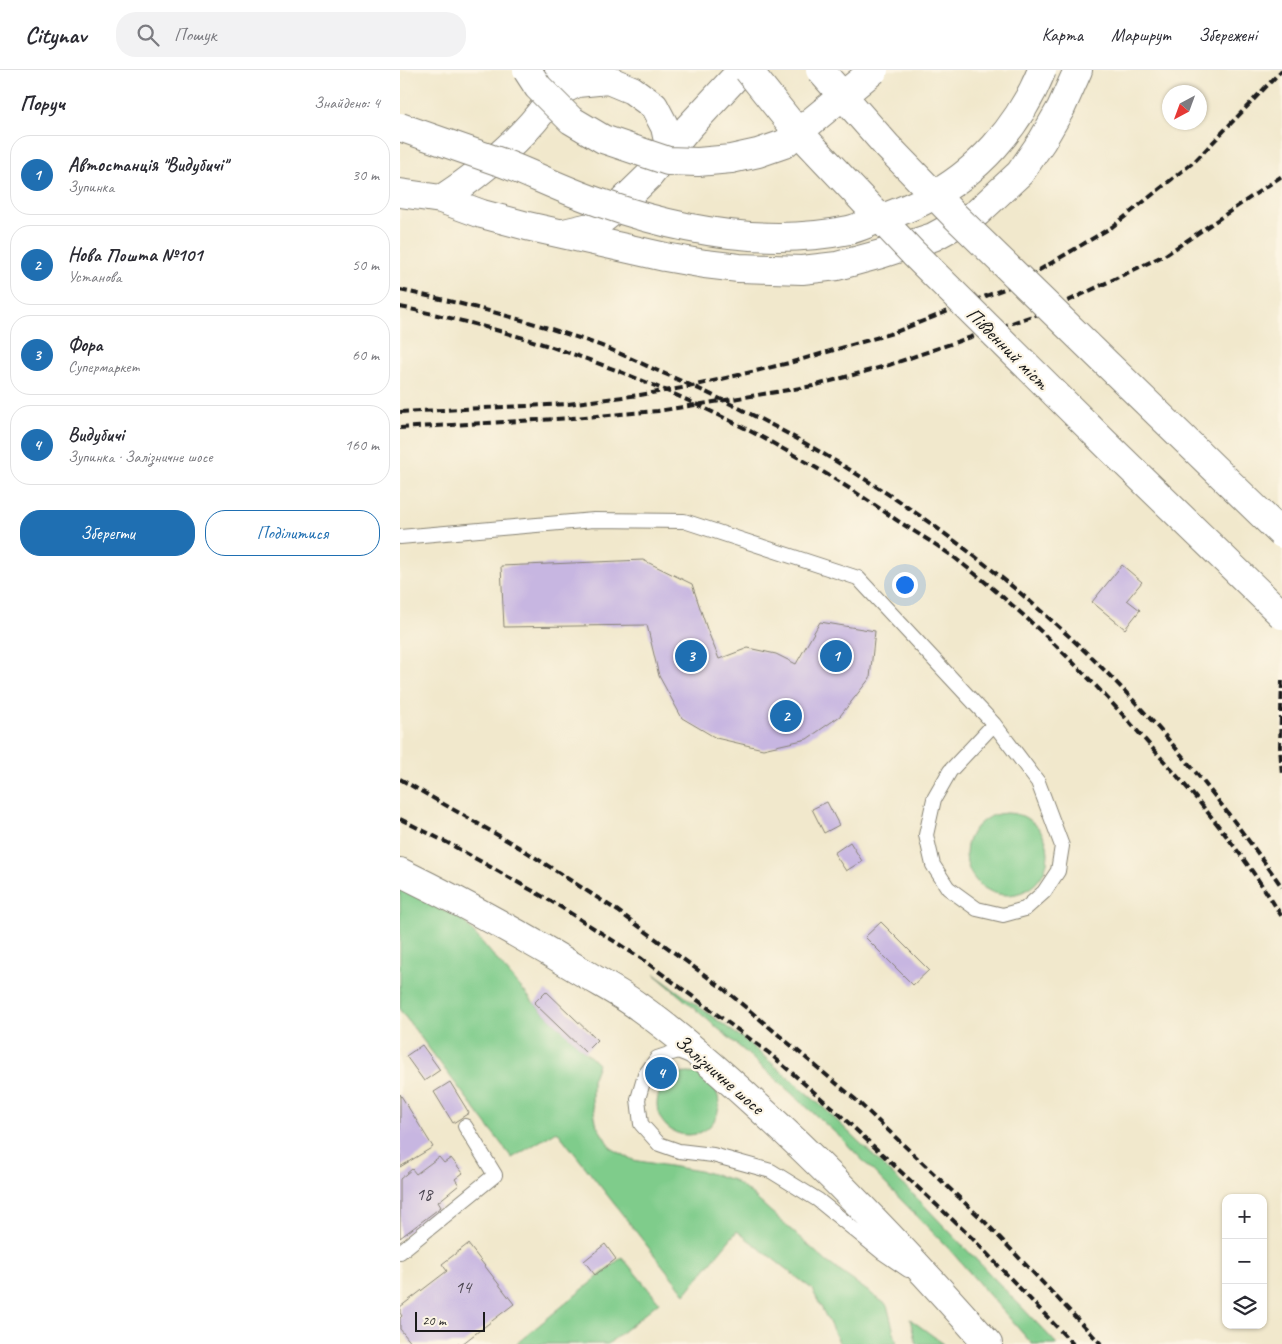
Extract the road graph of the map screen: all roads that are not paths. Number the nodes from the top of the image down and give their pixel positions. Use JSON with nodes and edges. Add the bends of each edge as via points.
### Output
{"nodes":[{"id":1,"x":526,"y":70,"type":"edge"},
{"id":2,"x":742,"y":70,"type":"edge"},
{"id":3,"x":748,"y":70,"type":"edge"},
{"id":4,"x":820,"y":70,"type":"edge"},
{"id":5,"x":874,"y":70,"type":"edge"},
{"id":6,"x":1042,"y":70,"type":"edge"},
{"id":7,"x":1078,"y":70,"type":"edge"},
{"id":8,"x":557,"y":82,"type":"edge"},
{"id":9,"x":400,"y":127,"type":"edge"},
{"id":10,"x":670,"y":150,"type":"junction"},
{"id":11,"x":400,"y":193,"type":"edge"},
{"id":12,"x":441,"y":199,"type":"junction"},
{"id":13,"x":563,"y":233,"type":"junction"},
{"id":14,"x":1282,"y":534,"type":"edge"},
{"id":15,"x":400,"y":537,"type":"edge"},
{"id":16,"x":1282,"y":615,"type":"edge"},
{"id":17,"x":994,"y":724,"type":"junction"},
{"id":18,"x":400,"y":872,"type":"edge"},
{"id":19,"x":712,"y":1065,"type":"junction"},
{"id":20,"x":465,"y":1126,"type":"dead end"},
{"id":21,"x":400,"y":1252,"type":"edge"},
{"id":22,"x":947,"y":1297,"type":"junction"},
{"id":23,"x":988,"y":1344,"type":"edge"}],
"edges":[{"from":1,"to":5,"type":"main road","bridge":true,"via":[[571,120],[603,139],[668,161],[698,162],[731,159],[784,144]]},
{"from":2,"to":10,"type":"main road"},
{"from":3,"to":16,"type":"main road","name":"Південний міст","bridge":true,"via":[[792,125],[914,254]]},
{"from":4,"to":14,"type":"main road","bridge":true,"via":[[954,216]]},
{"from":6,"to":9,"type":"main road","bridge":true,"via":[[1032,94],[992,150],[943,191],[910,208],[850,230],[807,235],[756,237],[707,232],[651,219],[600,203],[503,163]]},
{"from":7,"to":13,"type":"main road","via":[[1042,142],[1020,173],[977,213],[933,237],[881,254],[837,266],[802,270],[739,268],[665,257]]},
{"from":8,"to":10,"type":"main road","via":[[608,80],[632,90],[654,106],[666,127]]},
{"from":8,"to":12,"type":"main road","via":[[531,124],[492,162]]},
{"from":10,"to":13,"type":"main road","via":[[649,176],[594,226]]},
{"from":11,"to":12,"type":"main road"},
{"from":12,"to":13,"type":"main road","via":[[482,214]]},
{"from":15,"to":17,"type":"lane","via":[[594,520],[684,521],[858,578]]},
{"from":17,"to":17,"type":"lane","via":[[1038,782],[1062,846],[1058,871],[1044,892],[1025,910],[1003,915],[977,910],[948,888],[933,865],[926,836],[934,799],[950,772]]},
{"from":18,"to":19,"type":"main road","name":"Залізничне шосе","via":[[534,943],[639,1006]]},
{"from":19,"to":22,"type":"main road","name":"Залізничне шосе","via":[[857,1201]]},
{"from":19,"to":22,"type":"lane","via":[[678,1051],[657,1058],[645,1075],[638,1099],[641,1124],[659,1144],[771,1171],[818,1200],[883,1253]]},
{"from":20,"to":21,"type":"lane","via":[[495,1175]]},
{"from":22,"to":23,"type":"main road","name":"Залізничне шосе"}]}
